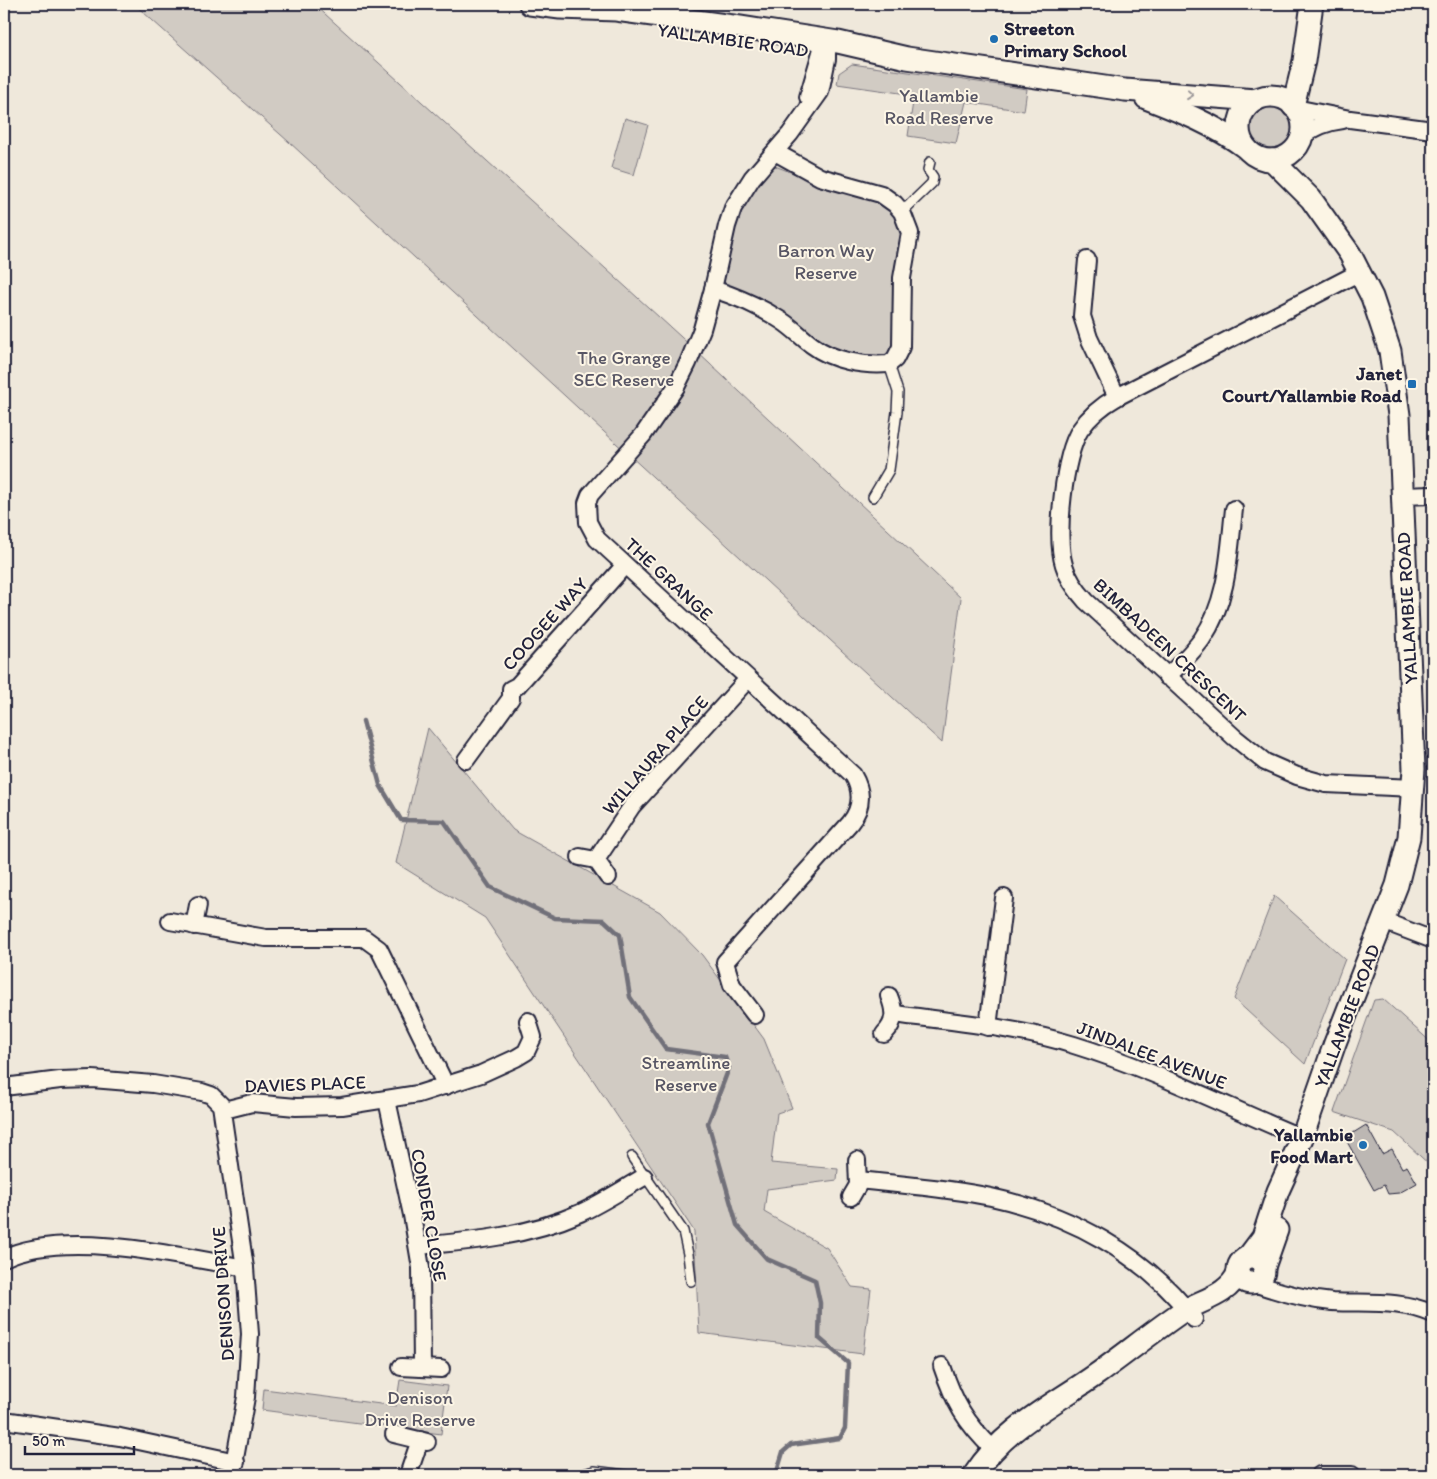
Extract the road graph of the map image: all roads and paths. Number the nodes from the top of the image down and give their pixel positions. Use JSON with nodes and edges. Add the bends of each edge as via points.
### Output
{"nodes":[{"id":1,"x":530,"y":4,"type":"edge"},
{"id":2,"x":1312,"y":4,"type":"edge"},
{"id":3,"x":1307,"y":40,"type":"junction"},
{"id":4,"x":825,"y":49,"type":"junction"},
{"id":5,"x":1125,"y":90,"type":"junction"},
{"id":6,"x":1260,"y":99,"type":"junction"},
{"id":7,"x":1294,"y":107,"type":"junction"},
{"id":8,"x":1350,"y":119,"type":"junction"},
{"id":9,"x":1433,"y":130,"type":"edge"},
{"id":10,"x":1297,"y":144,"type":"junction"},
{"id":11,"x":1246,"y":148,"type":"junction"},
{"id":12,"x":775,"y":152,"type":"junction"},
{"id":13,"x":1272,"y":160,"type":"junction"},
{"id":14,"x":930,"y":162,"type":"dead end"},
{"id":15,"x":1311,"y":199,"type":"junction"},
{"id":16,"x":902,"y":212,"type":"junction"},
{"id":17,"x":1087,"y":260,"type":"dead end"},
{"id":18,"x":1360,"y":272,"type":"junction"},
{"id":19,"x":713,"y":289,"type":"junction"},
{"id":20,"x":888,"y":364,"type":"junction"},
{"id":21,"x":1118,"y":397,"type":"junction"},
{"id":22,"x":1433,"y":495,"type":"edge"},
{"id":23,"x":1402,"y":496,"type":"junction"},
{"id":24,"x":872,"y":497,"type":"dead end"},
{"id":25,"x":1234,"y":508,"type":"dead end"},
{"id":26,"x":624,"y":566,"type":"junction"},
{"id":27,"x":1167,"y":677,"type":"junction"},
{"id":28,"x":748,"y":679,"type":"junction"},
{"id":29,"x":466,"y":760,"type":"dead end"},
{"id":30,"x":1414,"y":788,"type":"junction"},
{"id":31,"x":608,"y":878,"type":"dead end"},
{"id":32,"x":1004,"y":898,"type":"dead end"},
{"id":33,"x":198,"y":905,"type":"dead end"},
{"id":34,"x":170,"y":921,"type":"dead end"},
{"id":35,"x":1383,"y":921,"type":"junction"},
{"id":36,"x":194,"y":926,"type":"junction"},
{"id":37,"x":1433,"y":940,"type":"edge"},
{"id":38,"x":888,"y":996,"type":"dead end"},
{"id":39,"x":894,"y":1014,"type":"junction"},
{"id":40,"x":756,"y":1016,"type":"dead end"},
{"id":41,"x":528,"y":1021,"type":"dead end"},
{"id":42,"x":988,"y":1027,"type":"junction"},
{"id":43,"x":884,"y":1034,"type":"dead end"},
{"id":44,"x":4,"y":1086,"type":"edge"},
{"id":45,"x":446,"y":1086,"type":"junction"},
{"id":46,"x":388,"y":1100,"type":"junction"},
{"id":47,"x":224,"y":1110,"type":"junction"},
{"id":48,"x":1302,"y":1138,"type":"junction"},
{"id":49,"x":632,"y":1156,"type":"dead end"},
{"id":50,"x":857,"y":1160,"type":"dead end"},
{"id":51,"x":644,"y":1177,"type":"junction"},
{"id":52,"x":859,"y":1180,"type":"junction"},
{"id":53,"x":851,"y":1197,"type":"dead end"},
{"id":54,"x":418,"y":1246,"type":"junction"},
{"id":55,"x":4,"y":1258,"type":"edge"},
{"id":56,"x":245,"y":1268,"type":"junction"},
{"id":57,"x":1253,"y":1272,"type":"junction"},
{"id":58,"x":690,"y":1281,"type":"dead end"},
{"id":59,"x":1190,"y":1314,"type":"junction"},
{"id":60,"x":1433,"y":1314,"type":"edge"},
{"id":61,"x":942,"y":1366,"type":"dead end"},
{"id":62,"x":401,"y":1368,"type":"dead end"},
{"id":63,"x":422,"y":1368,"type":"junction"},
{"id":64,"x":441,"y":1369,"type":"dead end"},
{"id":65,"x":4,"y":1420,"type":"edge"},
{"id":66,"x":394,"y":1434,"type":"dead end"},
{"id":67,"x":994,"y":1449,"type":"junction"},
{"id":68,"x":234,"y":1469,"type":"edge"},
{"id":69,"x":408,"y":1475,"type":"edge"},
{"id":70,"x":581,"y":1475,"type":"edge"},
{"id":71,"x":625,"y":1475,"type":"edge"},
{"id":72,"x":974,"y":1475,"type":"edge"},
{"id":73,"x":1320,"y":1475,"type":"edge"},
{"id":74,"x":1352,"y":1475,"type":"edge"}],
"edges":[{"from":1,"to":4,"type":"street","name":"YALLAMBIE ROAD","via":[[631,12]]},
{"from":2,"to":3,"type":"street"},
{"from":3,"to":6,"type":"street","via":[[1293,70]]},
{"from":3,"to":7,"type":"street"},
{"from":4,"to":5,"type":"street","name":"YALLAMBIE ROAD"},
{"from":4,"to":12,"type":"street","name":"THE GRANGE","via":[[825,76],[820,92]]},
{"from":5,"to":6,"type":"street","name":"YALLAMBIE ROAD","one_way":true},
{"from":5,"to":11,"type":"street","name":"YALLAMBIE ROAD","via":[[1199,119]]},
{"from":6,"to":7,"type":"street","via":[[1279,98]]},
{"from":6,"to":11,"type":"street","via":[[1248,105],[1239,122]]},
{"from":7,"to":8,"type":"street"},
{"from":7,"to":10,"type":"street","via":[[1303,127]]},
{"from":8,"to":9,"type":"street"},
{"from":8,"to":10,"type":"street","via":[[1315,127]]},
{"from":10,"to":13,"type":"street","via":[[1287,156]]},
{"from":10,"to":15,"type":"street","name":"YALLAMBIE ROAD"},
{"from":11,"to":13,"type":"street","via":[[1262,159]]},
{"from":12,"to":16,"type":"street","via":[[820,177],[881,194]]},
{"from":12,"to":19,"type":"street","name":"THE GRANGE","via":[[752,178],[734,208],[723,239]]},
{"from":13,"to":15,"type":"street","name":"YALLAMBIE ROAD"},
{"from":14,"to":16,"type":"lane","via":[[928,170],[933,177],[932,183]]},
{"from":15,"to":18,"type":"street","name":"YALLAMBIE ROAD"},
{"from":16,"to":20,"type":"street","via":[[910,233],[902,278],[901,347],[895,359]]},
{"from":17,"to":21,"type":"street","via":[[1082,316],[1089,338]]},
{"from":18,"to":21,"type":"street","name":"BIMBADEEN CRESCENT"},
{"from":18,"to":23,"type":"street","name":"YALLAMBIE ROAD","via":[[1382,326],[1394,374]]},
{"from":19,"to":20,"type":"street","via":[[767,312],[826,354],[864,364]]},
{"from":19,"to":26,"type":"street","name":"THE GRANGE","via":[[702,329],[676,386],[643,434],[596,486],[587,503],[591,531]]},
{"from":20,"to":24,"type":"lane","via":[[898,392],[893,445],[889,470]]},
{"from":21,"to":27,"type":"street","name":"BIMBADEEN CRESCENT","via":[[1091,416],[1073,444],[1059,544],[1074,588]]},
{"from":22,"to":23,"type":"street"},
{"from":23,"to":30,"type":"street","name":"YALLAMBIE ROAD"},
{"from":25,"to":27,"type":"street","via":[[1227,572],[1219,607],[1201,640]]},
{"from":26,"to":28,"type":"street","name":"THE GRANGE"},
{"from":26,"to":29,"type":"street","name":"COOGEE WAY","via":[[511,689],[511,698]]},
{"from":27,"to":30,"type":"street","name":"BIMBADEEN CRESCENT","via":[[1252,753],[1280,770],[1326,784]]},
{"from":28,"to":31,"type":"street","name":"WILLAURA PLACE","via":[[588,858]]},
{"from":28,"to":40,"type":"street","name":"THE GRANGE","via":[[853,775],[860,797],[856,815],[850,823],[725,962],[732,985]]},
{"from":30,"to":35,"type":"street","name":"YALLAMBIE ROAD","via":[[1404,861]]},
{"from":32,"to":42,"type":"street"},
{"from":33,"to":36,"type":"street"},
{"from":34,"to":36,"type":"street"},
{"from":35,"to":37,"type":"street"},
{"from":35,"to":48,"type":"street","name":"YALLAMBIE ROAD"},
{"from":36,"to":45,"type":"street","via":[[266,938],[353,937],[371,942],[379,950]]},
{"from":38,"to":39,"type":"street"},
{"from":39,"to":42,"type":"street","name":"JINDALEE AVENUE"},
{"from":39,"to":43,"type":"street","via":[[892,1024]]},
{"from":41,"to":45,"type":"street","name":"DAVIES PLACE","via":[[533,1037],[526,1052],[481,1074]]},
{"from":42,"to":48,"type":"street","name":"JINDALEE AVENUE","via":[[1044,1037],[1107,1056]]},
{"from":44,"to":47,"type":"street","via":[[60,1080],[124,1081],[202,1092],[217,1099]]},
{"from":45,"to":46,"type":"street","name":"DAVIES PLACE"},
{"from":46,"to":47,"type":"street","name":"DAVIES PLACE","via":[[314,1107],[252,1103]]},
{"from":46,"to":54,"type":"street","name":"CONDER CLOSE"},
{"from":47,"to":56,"type":"street","name":"DENISON DRIVE"},
{"from":48,"to":57,"type":"street","name":"YALLAMBIE ROAD","via":[[1289,1195]]},
{"from":49,"to":51,"type":"lane"},
{"from":50,"to":52,"type":"street"},
{"from":51,"to":54,"type":"street","via":[[581,1212],[551,1224],[486,1240]]},
{"from":51,"to":58,"type":"lane","via":[[683,1231]]},
{"from":52,"to":53,"type":"street"},
{"from":52,"to":59,"type":"street","via":[[990,1196],[1046,1212],[1117,1248],[1157,1278]]},
{"from":54,"to":63,"type":"street","name":"CONDER CLOSE","via":[[423,1298]]},
{"from":55,"to":56,"type":"street","via":[[29,1249],[81,1246],[151,1252]]},
{"from":56,"to":68,"type":"street","name":"DENISON DRIVE","via":[[249,1363]]},
{"from":57,"to":59,"type":"street"},
{"from":57,"to":60,"type":"street","via":[[1277,1282],[1297,1296],[1330,1302],[1400,1304]]},
{"from":59,"to":67,"type":"street","via":[[1151,1347],[1096,1374],[1033,1415]]},
{"from":61,"to":67,"type":"street","via":[[966,1420]]},
{"from":62,"to":63,"type":"street"},
{"from":63,"to":64,"type":"street"},
{"from":65,"to":68,"type":"street","via":[[120,1437]]},
{"from":66,"to":69,"type":"street","via":[[423,1441]]},
{"from":67,"to":72,"type":"street"},
{"from":70,"to":71,"type":"lane","via":[[594,1471]]},
{"from":73,"to":74,"type":"street"}]}
